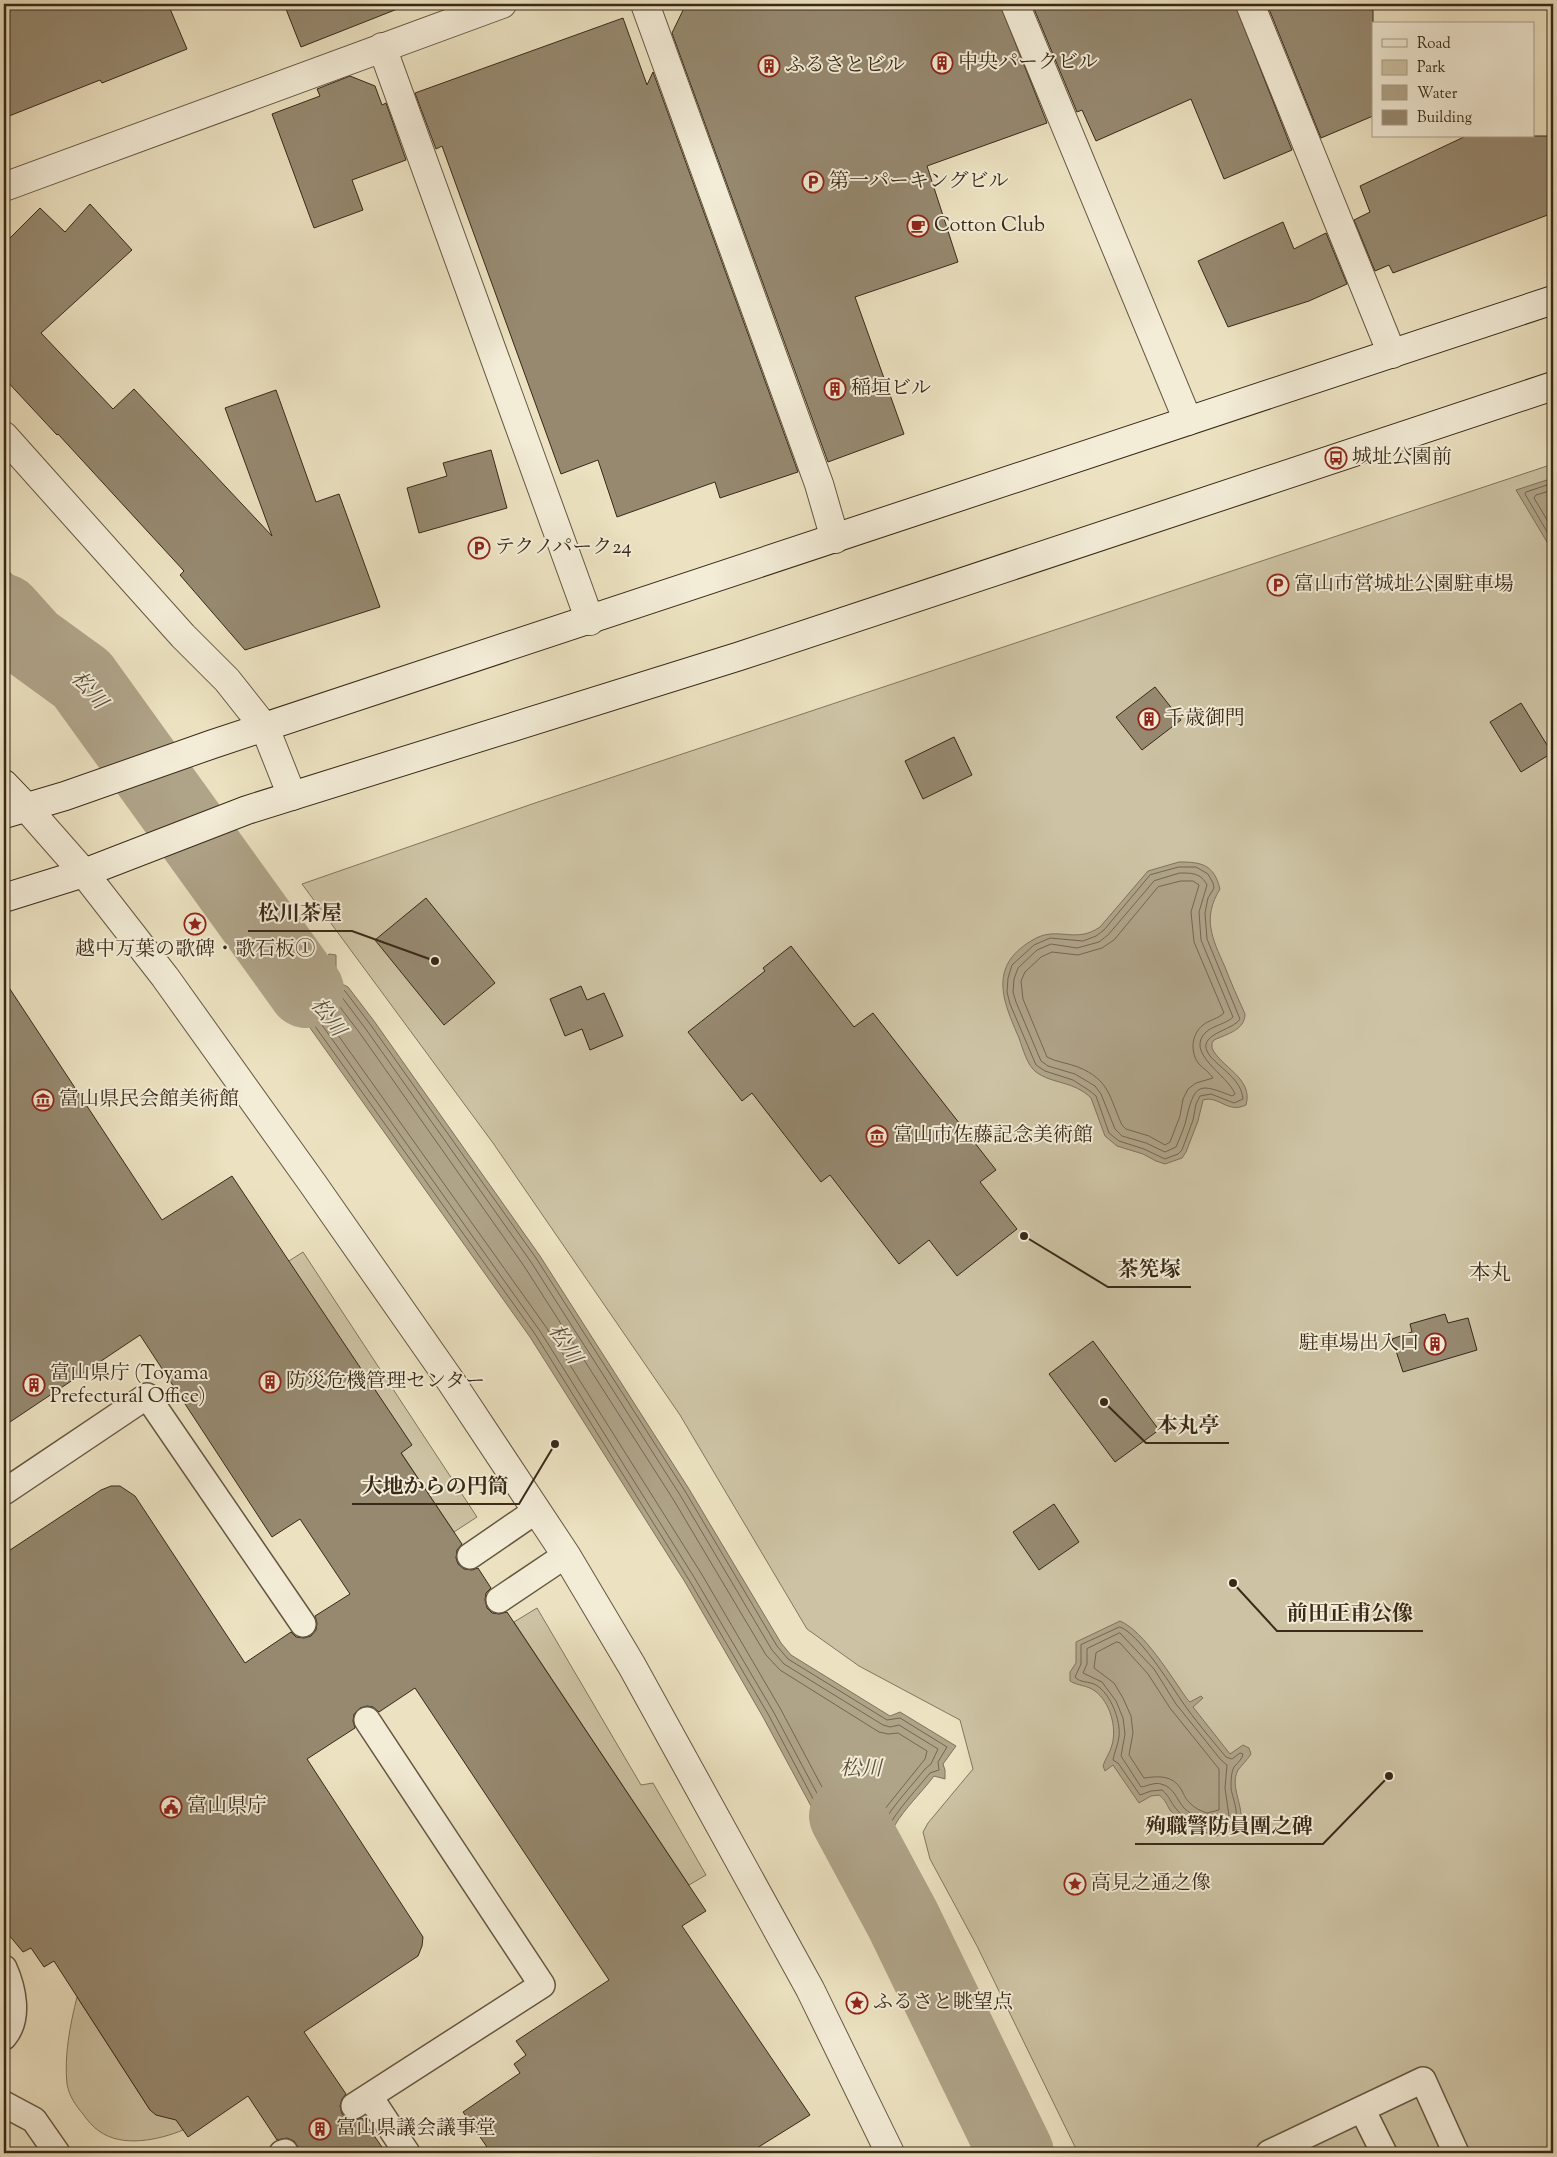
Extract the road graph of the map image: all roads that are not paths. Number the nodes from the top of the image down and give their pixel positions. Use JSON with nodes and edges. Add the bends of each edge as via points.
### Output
{"nodes":[{"id":1,"x":502,"y":4,"type":"edge"},
{"id":2,"x":646,"y":4,"type":"edge"},
{"id":3,"x":1015,"y":4,"type":"edge"},
{"id":4,"x":1250,"y":4,"type":"edge"},
{"id":5,"x":382,"y":47,"type":"junction"},
{"id":6,"x":4,"y":187,"type":"edge"},
{"id":7,"x":1553,"y":300,"type":"edge"},
{"id":8,"x":1392,"y":354,"type":"junction"},
{"id":9,"x":1553,"y":386,"type":"edge"},
{"id":10,"x":1188,"y":421,"type":"junction"},
{"id":11,"x":4,"y":436,"type":"edge"},
{"id":12,"x":835,"y":539,"type":"junction"},
{"id":13,"x":590,"y":621,"type":"junction"},
{"id":14,"x":265,"y":728,"type":"junction"},
{"id":15,"x":4,"y":784,"type":"edge"},
{"id":16,"x":292,"y":796,"type":"junction"},
{"id":17,"x":15,"y":810,"type":"edge"},
{"id":18,"x":84,"y":873,"type":"junction"},
{"id":19,"x":4,"y":898,"type":"edge"},
{"id":20,"x":4,"y":1492,"type":"edge"},
{"id":21,"x":537,"y":1510,"type":"junction"},
{"id":22,"x":566,"y":1555,"type":"junction"},
{"id":23,"x":470,"y":1556,"type":"dead end"},
{"id":24,"x":499,"y":1600,"type":"dead end"},
{"id":25,"x":303,"y":1624,"type":"dead end"},
{"id":26,"x":367,"y":1720,"type":"dead end"},
{"id":27,"x":4,"y":1968,"type":"edge"},
{"id":28,"x":4,"y":2037,"type":"edge"},
{"id":29,"x":4,"y":2104,"type":"edge"},
{"id":30,"x":1362,"y":2109,"type":"junction"},
{"id":31,"x":1274,"y":2152,"type":"edge"},
{"id":32,"x":57,"y":2153,"type":"edge"},
{"id":33,"x":407,"y":2153,"type":"edge"},
{"id":34,"x":890,"y":2153,"type":"edge"},
{"id":35,"x":1384,"y":2153,"type":"edge"},
{"id":36,"x":1456,"y":2153,"type":"edge"}],
"edges":[{"from":1,"to":5,"type":"street"},
{"from":2,"to":12,"type":"street","via":[[819,484]]},
{"from":3,"to":10,"type":"street"},
{"from":4,"to":8,"type":"street"},
{"from":5,"to":6,"type":"street"},
{"from":5,"to":13,"type":"street"},
{"from":7,"to":8,"type":"street"},
{"from":8,"to":10,"type":"street"},
{"from":9,"to":16,"type":"street","via":[[740,656]]},
{"from":10,"to":12,"type":"street"},
{"from":11,"to":14,"type":"street","via":[[183,636],[227,680]]},
{"from":12,"to":13,"type":"street"},
{"from":13,"to":14,"type":"street"},
{"from":14,"to":16,"type":"street"},
{"from":14,"to":17,"type":"street"},
{"from":15,"to":17,"type":"street"},
{"from":16,"to":18,"type":"street"},
{"from":17,"to":18,"type":"street"},
{"from":18,"to":19,"type":"street"},
{"from":18,"to":21,"type":"street","via":[[165,977],[313,1184]]},
{"from":20,"to":25,"type":"lane","via":[[147,1396]]},
{"from":21,"to":22,"type":"street"},
{"from":21,"to":23,"type":"lane"},
{"from":22,"to":24,"type":"lane"},
{"from":22,"to":34,"type":"street","via":[[632,1666],[810,1989]]},
{"from":26,"to":33,"type":"lane","via":[[542,1985],[362,2101]]},
{"from":27,"to":28,"type":"lane","via":[[13,1996],[13,2015]]},
{"from":29,"to":32,"type":"lane","via":[[34,2120]]},
{"from":30,"to":31,"type":"lane"},
{"from":30,"to":35,"type":"lane"},
{"from":30,"to":36,"type":"lane","via":[[1423,2080]]}]}
